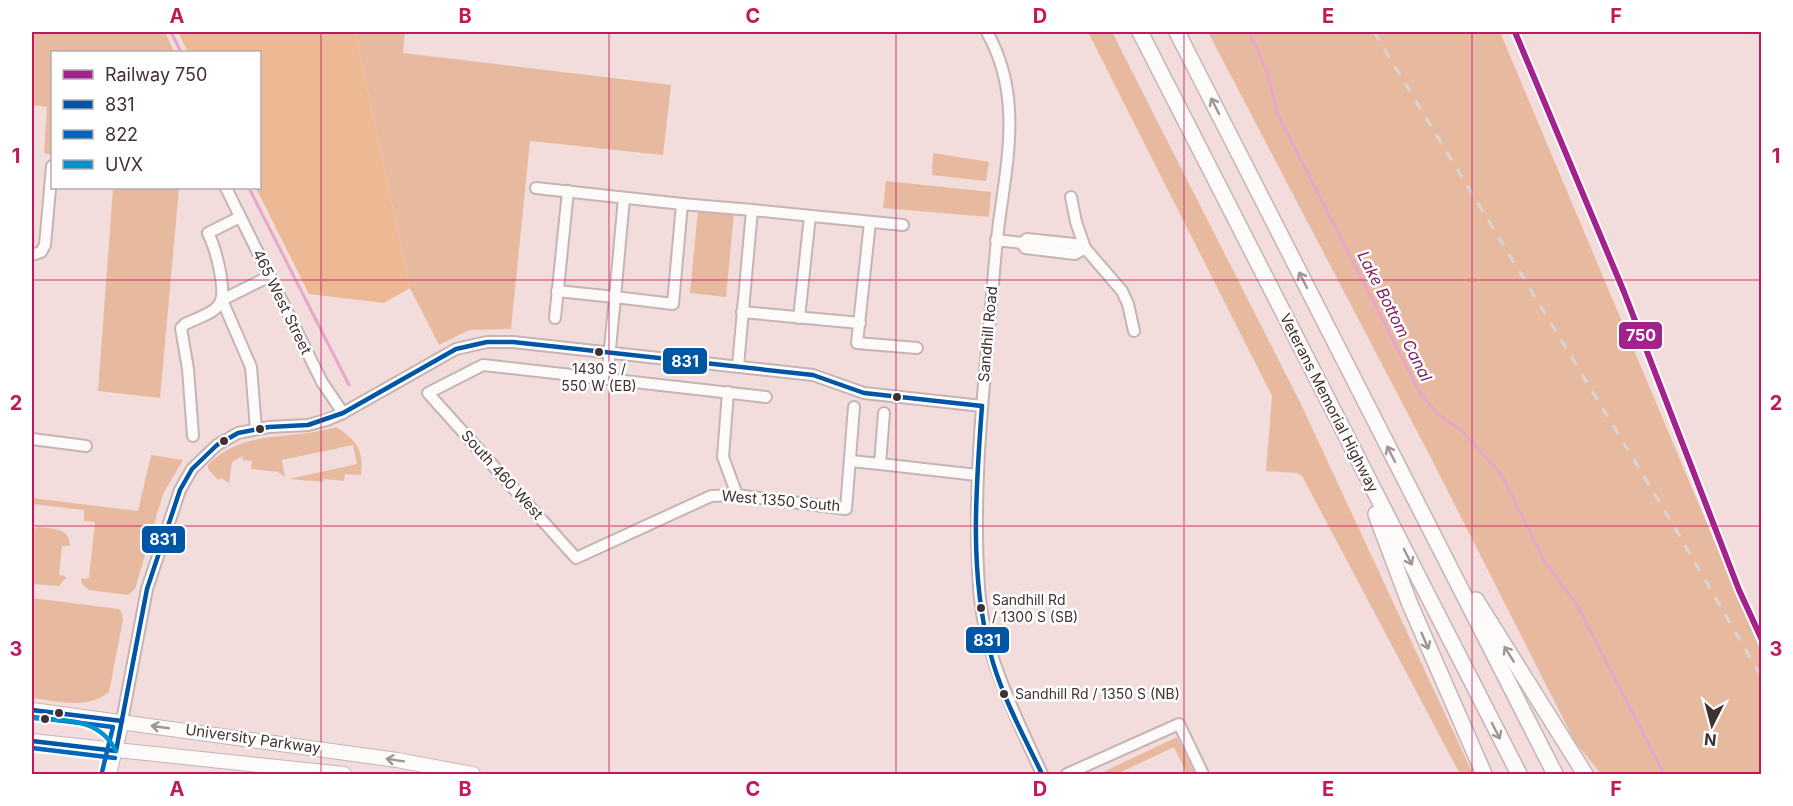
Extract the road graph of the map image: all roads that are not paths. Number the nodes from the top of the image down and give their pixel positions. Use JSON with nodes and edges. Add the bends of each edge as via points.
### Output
{"nodes":[{"id":1,"x":987,"y":32,"type":"edge"},
{"id":2,"x":1140,"y":32,"type":"edge"},
{"id":3,"x":1177,"y":32,"type":"edge"},
{"id":4,"x":51,"y":177,"type":"edge"},
{"id":5,"x":536,"y":188,"type":"dead end"},
{"id":6,"x":226,"y":189,"type":"edge"},
{"id":7,"x":568,"y":191,"type":"junction"},
{"id":8,"x":1071,"y":197,"type":"dead end"},
{"id":9,"x":624,"y":198,"type":"junction"},
{"id":10,"x":682,"y":204,"type":"junction"},
{"id":11,"x":752,"y":210,"type":"junction"},
{"id":12,"x":240,"y":216,"type":"junction"},
{"id":13,"x":810,"y":216,"type":"junction"},
{"id":14,"x":870,"y":222,"type":"junction"},
{"id":15,"x":903,"y":225,"type":"dead end"},
{"id":16,"x":996,"y":240,"type":"junction"},
{"id":17,"x":1085,"y":248,"type":"junction"},
{"id":18,"x":32,"y":255,"type":"edge"},
{"id":19,"x":270,"y":276,"type":"junction"},
{"id":20,"x":557,"y":291,"type":"junction"},
{"id":21,"x":615,"y":297,"type":"junction"},
{"id":22,"x":222,"y":300,"type":"junction"},
{"id":23,"x":742,"y":312,"type":"junction"},
{"id":24,"x":555,"y":318,"type":"dead end"},
{"id":25,"x":799,"y":318,"type":"junction"},
{"id":26,"x":860,"y":323,"type":"junction"},
{"id":27,"x":1134,"y":331,"type":"dead end"},
{"id":28,"x":917,"y":348,"type":"dead end"},
{"id":29,"x":609,"y":352,"type":"junction"},
{"id":30,"x":738,"y":366,"type":"junction"},
{"id":31,"x":607,"y":379,"type":"junction"},
{"id":32,"x":728,"y":392,"type":"junction"},
{"id":33,"x":766,"y":397,"type":"dead end"},
{"id":34,"x":982,"y":406,"type":"junction"},
{"id":35,"x":854,"y":407,"type":"dead end"},
{"id":36,"x":343,"y":413,"type":"junction"},
{"id":37,"x":884,"y":413,"type":"dead end"},
{"id":38,"x":256,"y":429,"type":"junction"},
{"id":39,"x":193,"y":436,"type":"dead end"},
{"id":40,"x":32,"y":439,"type":"edge"},
{"id":41,"x":86,"y":446,"type":"dead end"},
{"id":42,"x":1352,"y":449,"type":"junction"},
{"id":43,"x":850,"y":461,"type":"junction"},
{"id":44,"x":880,"y":464,"type":"junction"},
{"id":45,"x":977,"y":475,"type":"junction"},
{"id":46,"x":737,"y":495,"type":"junction"},
{"id":47,"x":1418,"y":506,"type":"junction"},
{"id":48,"x":576,"y":558,"type":"joint"},
{"id":49,"x":32,"y":710,"type":"edge"},
{"id":50,"x":122,"y":721,"type":"junction"},
{"id":51,"x":32,"y":741,"type":"edge"},
{"id":52,"x":116,"y":751,"type":"junction"},
{"id":53,"x":109,"y":774,"type":"edge"},
{"id":54,"x":344,"y":774,"type":"edge"},
{"id":55,"x":473,"y":774,"type":"edge"},
{"id":56,"x":1042,"y":774,"type":"edge"},
{"id":57,"x":1067,"y":774,"type":"edge"},
{"id":58,"x":1203,"y":774,"type":"edge"},
{"id":59,"x":1484,"y":774,"type":"edge"},
{"id":60,"x":1519,"y":774,"type":"edge"},
{"id":61,"x":1555,"y":774,"type":"edge"},
{"id":62,"x":1585,"y":774,"type":"edge"}],
"edges":[{"from":1,"to":16,"type":"street","name":"Sandhill Road","via":[[997,49],[1010,100],[1010,142]]},
{"from":2,"to":42,"type":"highway","name":"Veterans Memorial Highway"},
{"from":47,"to":3,"type":"highway","one_way":true},
{"from":4,"to":18,"type":"street","via":[[45,245],[41,252]]},
{"from":5,"to":7,"type":"street"},
{"from":6,"to":12,"type":"street","name":"465 West Street"},
{"from":7,"to":9,"type":"street"},
{"from":7,"to":20,"type":"street"},
{"from":8,"to":17,"type":"street"},
{"from":9,"to":10,"type":"street"},
{"from":9,"to":21,"type":"street"},
{"from":10,"to":11,"type":"street"},
{"from":10,"to":21,"type":"street","via":[[673,303]]},
{"from":11,"to":13,"type":"street"},
{"from":11,"to":23,"type":"street"},
{"from":12,"to":19,"type":"street","name":"465 West Street"},
{"from":12,"to":22,"type":"street","via":[[208,233],[214,244]]},
{"from":13,"to":14,"type":"street"},
{"from":13,"to":25,"type":"street"},
{"from":14,"to":15,"type":"street"},
{"from":14,"to":26,"type":"street"},
{"from":16,"to":17,"type":"street","via":[[1022,243],[1027,239]]},
{"from":16,"to":34,"type":"street","name":"Sandhill Road"},
{"from":17,"to":27,"type":"street","via":[[1122,291]]},
{"from":19,"to":22,"type":"street"},
{"from":19,"to":36,"type":"street","name":"465 West Street","via":[[322,382]]},
{"from":20,"to":21,"type":"street"},
{"from":20,"to":24,"type":"street"},
{"from":21,"to":29,"type":"street"},
{"from":22,"to":38,"type":"street","via":[[251,367]]},
{"from":22,"to":39,"type":"street","via":[[217,308],[182,328]]},
{"from":23,"to":25,"type":"street"},
{"from":23,"to":30,"type":"street"},
{"from":25,"to":26,"type":"street"},
{"from":26,"to":28,"type":"street","via":[[857,343]]},
{"from":29,"to":30,"type":"street"},
{"from":29,"to":31,"type":"street"},
{"from":29,"to":36,"type":"street","via":[[513,342],[469,345],[446,354]]},
{"from":30,"to":34,"type":"street","via":[[813,375],[864,393]]},
{"from":31,"to":32,"type":"street"},
{"from":31,"to":48,"type":"street","name":"South 460 West","via":[[483,365],[428,393]]},
{"from":32,"to":33,"type":"street"},
{"from":32,"to":46,"type":"street","via":[[723,457]]},
{"from":34,"to":45,"type":"street","name":"Sandhill Road"},
{"from":35,"to":43,"type":"street"},
{"from":36,"to":38,"type":"street","via":[[308,425]]},
{"from":37,"to":44,"type":"street"},
{"from":38,"to":50,"type":"street","via":[[238,433],[207,453],[180,490],[147,589]]},
{"from":40,"to":41,"type":"street"},
{"from":42,"to":59,"type":"highway","one_way":true,"via":[[1408,602]]},
{"from":42,"to":60,"type":"highway","name":"Veterans Memorial Highway","one_way":true},
{"from":43,"to":44,"type":"street"},
{"from":43,"to":46,"type":"street","name":"West 1350 South","via":[[846,509]]},
{"from":44,"to":45,"type":"street"},
{"from":45,"to":56,"type":"street","name":"Sandhill Road","via":[[979,589],[990,652]]},
{"from":46,"to":48,"type":"street","name":"West 1350 South","via":[[711,496]]},
{"from":47,"to":61,"type":"highway"},
{"from":62,"to":47,"type":"highway","one_way":true},
{"from":49,"to":50,"type":"main road","name":"University Parkway"},
{"from":50,"to":52,"type":"main road"},
{"from":55,"to":50,"type":"main road","name":"University Parkway","one_way":true},
{"from":51,"to":52,"type":"main road","name":"University Parkway"},
{"from":52,"to":53,"type":"main road"},
{"from":52,"to":54,"type":"main road","name":"University Parkway"},
{"from":57,"to":58,"type":"street","via":[[1179,724]]}]}
